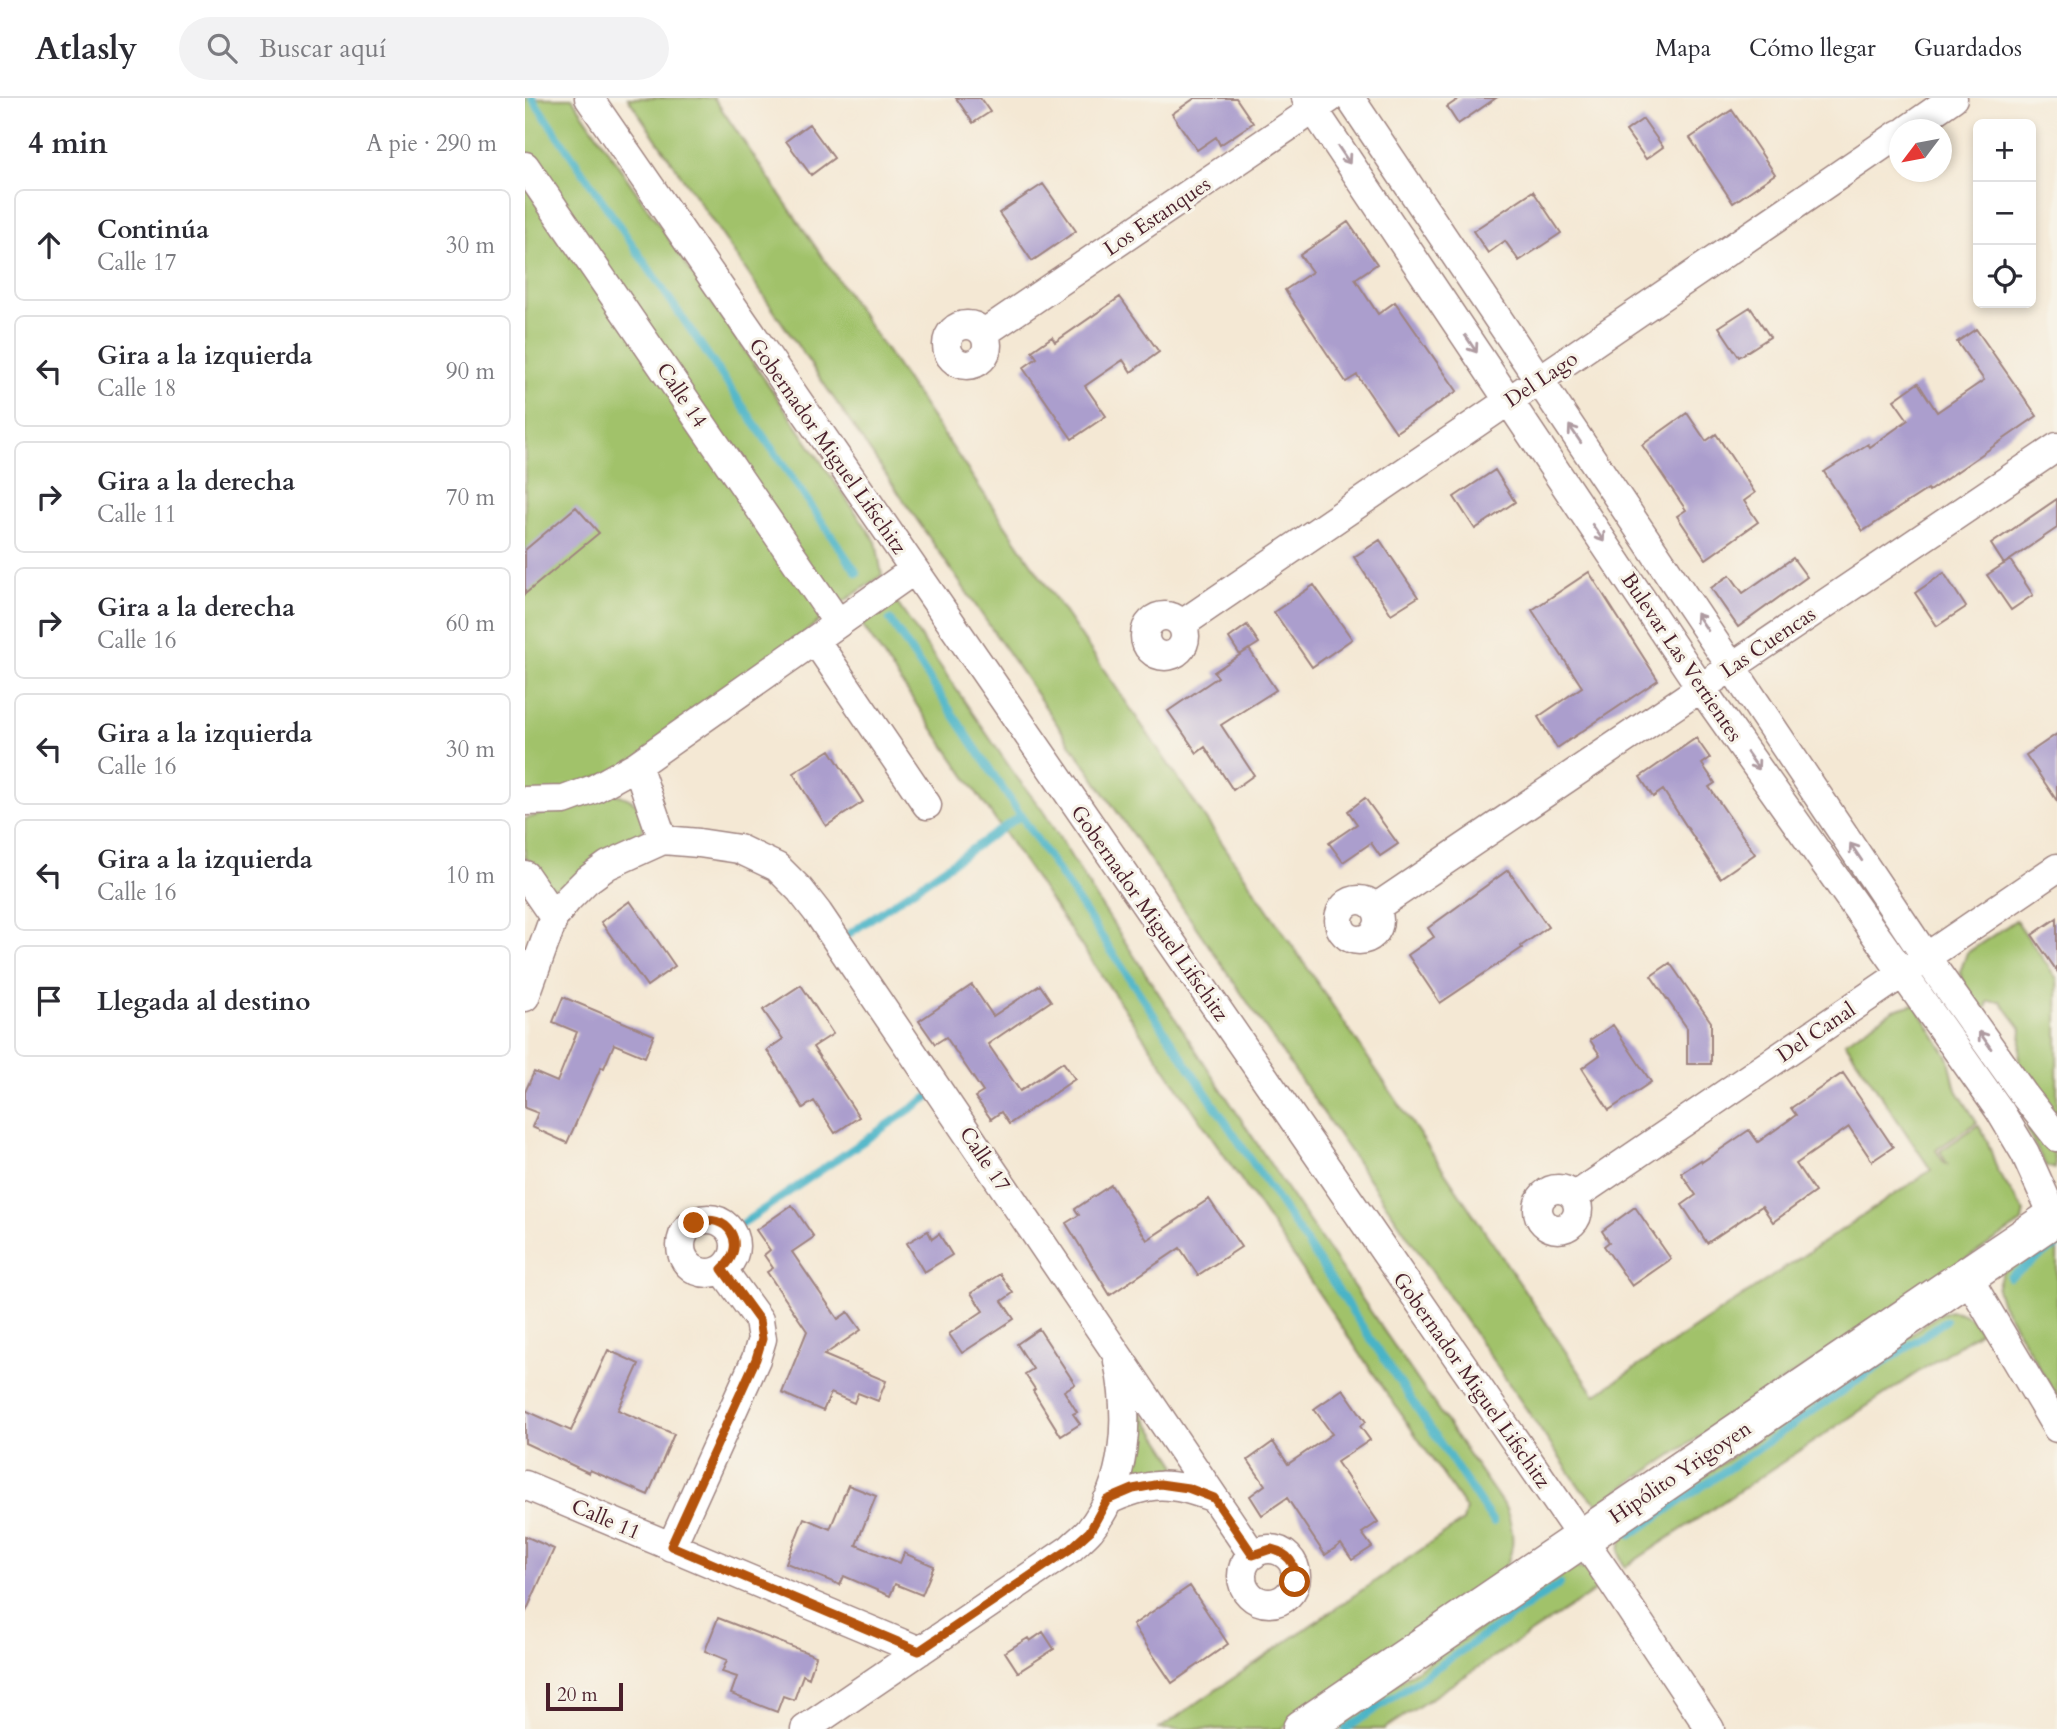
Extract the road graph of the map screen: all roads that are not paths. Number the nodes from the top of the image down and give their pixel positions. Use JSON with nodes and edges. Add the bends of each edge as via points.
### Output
{"nodes":[{"id":1,"x":589,"y":98,"type":"edge"},
{"id":2,"x":1350,"y":98,"type":"edge"},
{"id":3,"x":1953,"y":98,"type":"edge"},
{"id":4,"x":1317,"y":102,"type":"edge"},
{"id":5,"x":1923,"y":119,"type":"edge"},
{"id":6,"x":1889,"y":141,"type":"edge"},
{"id":7,"x":525,"y":166,"type":"edge"},
{"id":8,"x":984,"y":333,"type":"dead end"},
{"id":9,"x":1539,"y":380,"type":"junction"},
{"id":10,"x":1509,"y":401,"type":"junction"},
{"id":11,"x":2057,"y":447,"type":"edge"},
{"id":12,"x":913,"y":570,"type":"junction"},
{"id":13,"x":838,"y":623,"type":"junction"},
{"id":14,"x":1182,"y":624,"type":"dead end"},
{"id":15,"x":815,"y":640,"type":"junction"},
{"id":16,"x":1732,"y":667,"type":"junction"},
{"id":17,"x":1701,"y":688,"type":"junction"},
{"id":18,"x":638,"y":765,"type":"junction"},
{"id":19,"x":525,"y":801,"type":"edge"},
{"id":20,"x":927,"y":805,"type":"dead end"},
{"id":21,"x":663,"y":841,"type":"junction"},
{"id":22,"x":2057,"y":868,"type":"edge"},
{"id":23,"x":525,"y":875,"type":"edge"},
{"id":24,"x":1375,"y":908,"type":"dead end"},
{"id":25,"x":554,"y":917,"type":"junction"},
{"id":26,"x":1915,"y":965,"type":"junction"},
{"id":27,"x":525,"y":997,"type":"edge"},
{"id":28,"x":2057,"y":1137,"type":"edge"},
{"id":29,"x":1574,"y":1197,"type":"dead end"},
{"id":30,"x":2055,"y":1216,"type":"edge"},
{"id":31,"x":722,"y":1269,"type":"dead end"},
{"id":32,"x":1967,"y":1276,"type":"junction"},
{"id":33,"x":1116,"y":1352,"type":"junction"},
{"id":34,"x":2057,"y":1429,"type":"edge"},
{"id":35,"x":525,"y":1485,"type":"edge"},
{"id":36,"x":1214,"y":1498,"type":"junction"},
{"id":37,"x":1107,"y":1500,"type":"junction"},
{"id":38,"x":1582,"y":1539,"type":"junction"},
{"id":39,"x":671,"y":1546,"type":"junction"},
{"id":40,"x":1253,"y":1555,"type":"dead end"},
{"id":41,"x":919,"y":1651,"type":"junction"},
{"id":42,"x":805,"y":1729,"type":"edge"},
{"id":43,"x":1303,"y":1729,"type":"edge"},
{"id":44,"x":1710,"y":1729,"type":"edge"}],
"edges":[{"from":1,"to":12,"type":"street","name":"Gobernador Miguel Lifschitz"},
{"from":2,"to":9,"type":"street","name":"Bulevar Las Vertientes"},
{"from":3,"to":5,"type":"street"},
{"from":4,"to":8,"type":"street","name":"Los Estanques"},
{"from":4,"to":10,"type":"street","name":"Bulevar Las Vertientes","one_way":true},
{"from":6,"to":9,"type":"street","name":"Del Lago"},
{"from":7,"to":13,"type":"street","name":"Calle 14"},
{"from":9,"to":10,"type":"street","name":"Del Lago"},
{"from":16,"to":9,"type":"street","name":"Bulevar Las Vertientes","one_way":true},
{"from":10,"to":14,"type":"street","name":"Del Lago"},
{"from":10,"to":17,"type":"street","name":"Bulevar Las Vertientes","one_way":true},
{"from":11,"to":16,"type":"street","name":"Las Cuencas"},
{"from":12,"to":13,"type":"street"},
{"from":12,"to":38,"type":"street","name":"Gobernador Miguel Lifschitz"},
{"from":13,"to":15,"type":"street"},
{"from":15,"to":18,"type":"street"},
{"from":15,"to":20,"type":"street"},
{"from":16,"to":17,"type":"street","name":"Las Cuencas"},
{"from":26,"to":16,"type":"street","name":"Bulevar Las Vertientes","one_way":true},
{"from":17,"to":24,"type":"street","name":"Las Cuencas"},
{"from":17,"to":26,"type":"street","name":"Bulevar Las Vertientes","one_way":true},
{"from":18,"to":19,"type":"street","via":[[565,800]]},
{"from":18,"to":21,"type":"street"},
{"from":21,"to":25,"type":"street","name":"Calle 17","via":[[608,865],[586,881]]},
{"from":21,"to":33,"type":"street","name":"Calle 17","via":[[739,849],[777,867],[800,890]]},
{"from":22,"to":26,"type":"street","name":"Del Canal"},
{"from":23,"to":25,"type":"street"},
{"from":25,"to":27,"type":"street"},
{"from":28,"to":26,"type":"street","name":"Bulevar Las Vertientes","one_way":true},
{"from":26,"to":29,"type":"street","name":"Del Canal"},
{"from":26,"to":30,"type":"street","name":"Bulevar Las Vertientes","via":[[2025,1153]]},
{"from":30,"to":32,"type":"main road","name":"Hipólito Yrigoyen"},
{"from":31,"to":39,"type":"street","via":[[759,1320],[762,1339]]},
{"from":32,"to":34,"type":"street"},
{"from":32,"to":38,"type":"main road","name":"Hipólito Yrigoyen"},
{"from":33,"to":36,"type":"street","name":"Calle 17"},
{"from":33,"to":37,"type":"street","via":[[1124,1389],[1125,1427],[1120,1465]]},
{"from":35,"to":39,"type":"street","name":"Calle 11"},
{"from":36,"to":37,"type":"street","via":[[1160,1484]]},
{"from":36,"to":40,"type":"street","name":"Calle 17"},
{"from":37,"to":41,"type":"street","via":[[1090,1531],[1070,1549]]},
{"from":38,"to":43,"type":"main road","name":"Hipólito Yrigoyen"},
{"from":38,"to":44,"type":"street","name":"Gobernador Miguel Lifschitz"},
{"from":39,"to":41,"type":"street","name":"Calle 11"},
{"from":41,"to":42,"type":"street"}]}
